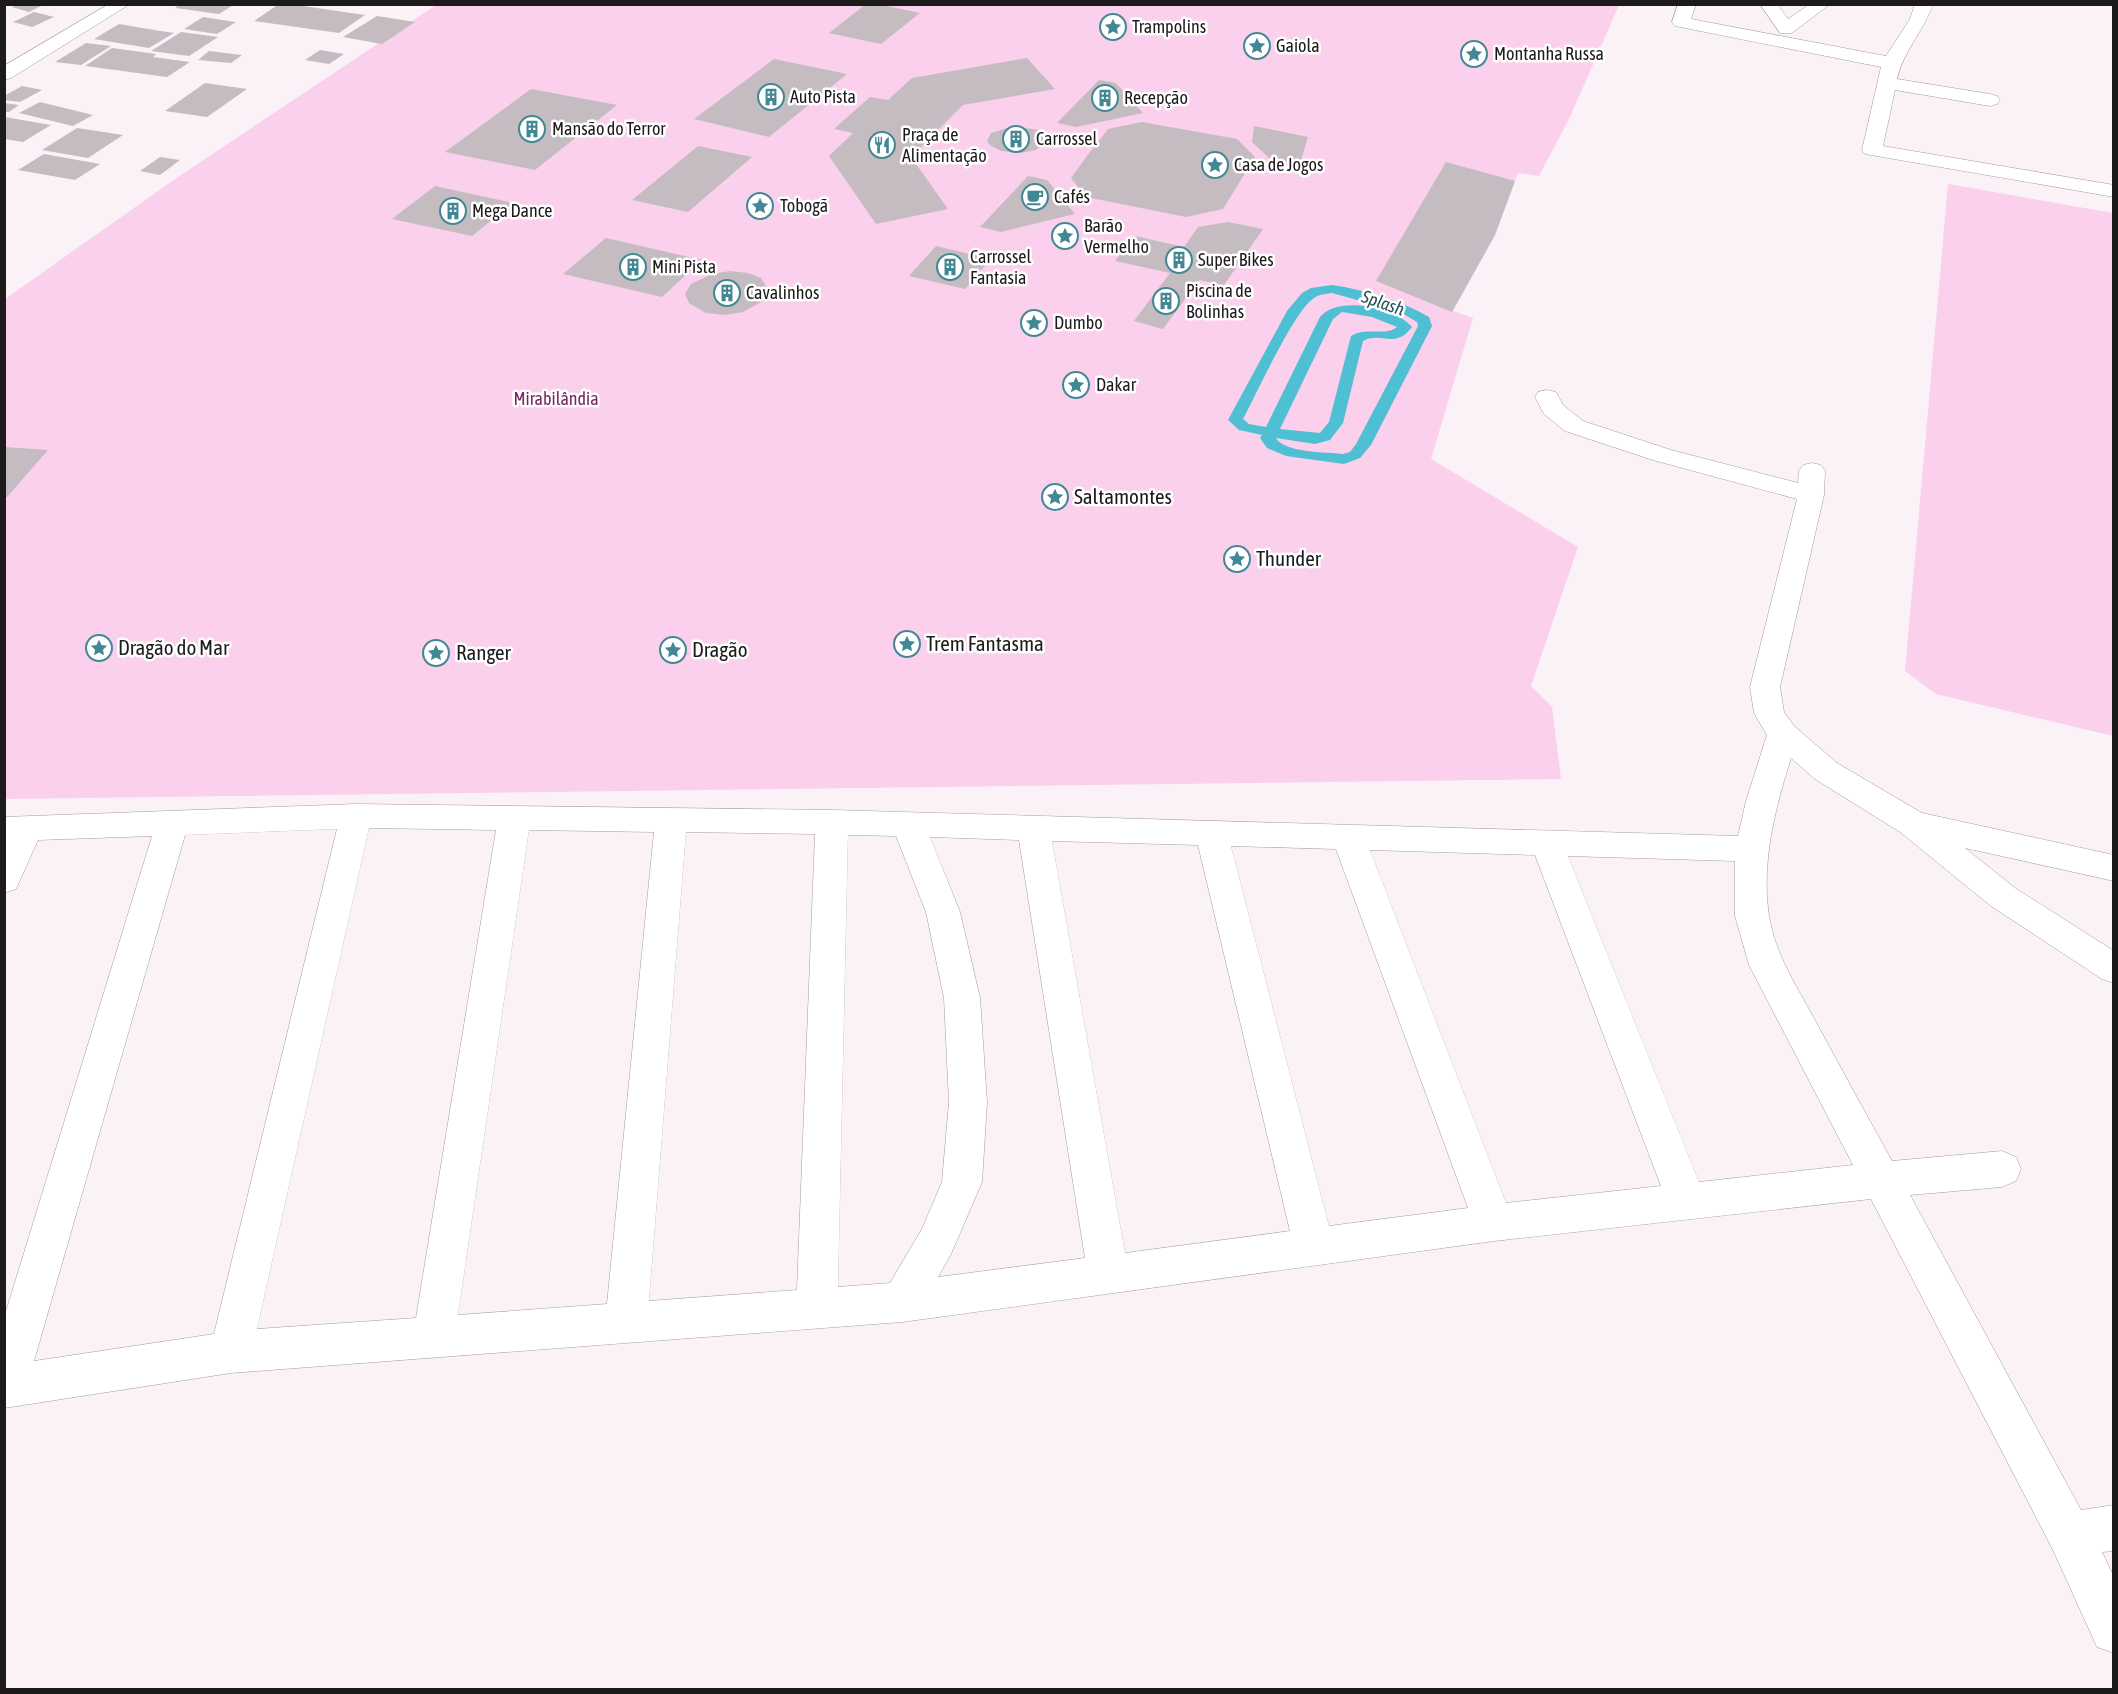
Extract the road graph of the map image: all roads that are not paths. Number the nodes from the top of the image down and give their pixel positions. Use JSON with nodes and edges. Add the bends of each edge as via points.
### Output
{"nodes":[{"id":1,"x":122,"y":4,"type":"edge"},
{"id":2,"x":1687,"y":4,"type":"edge"},
{"id":3,"x":1768,"y":4,"type":"edge"},
{"id":4,"x":1822,"y":4,"type":"edge"},
{"id":5,"x":1924,"y":4,"type":"edge"},
{"id":6,"x":1888,"y":73,"type":"junction"},
{"id":7,"x":4,"y":74,"type":"edge"},
{"id":8,"x":1990,"y":99,"type":"dead end"},
{"id":9,"x":2114,"y":191,"type":"edge"},
{"id":10,"x":1547,"y":397,"type":"dead end"},
{"id":11,"x":1783,"y":734,"type":"junction"},
{"id":12,"x":356,"y":816,"type":"junction"},
{"id":13,"x":514,"y":819,"type":"junction"},
{"id":14,"x":671,"y":820,"type":"junction"},
{"id":15,"x":832,"y":822,"type":"junction"},
{"id":16,"x":1912,"y":823,"type":"junction"},
{"id":17,"x":172,"y":824,"type":"junction"},
{"id":18,"x":908,"y":824,"type":"junction"},
{"id":19,"x":1033,"y":828,"type":"junction"},
{"id":20,"x":15,"y":829,"type":"edge"},
{"id":21,"x":1211,"y":833,"type":"junction"},
{"id":22,"x":1348,"y":837,"type":"junction"},
{"id":23,"x":1547,"y":844,"type":"junction"},
{"id":24,"x":1753,"y":849,"type":"junction"},
{"id":25,"x":2114,"y":868,"type":"edge"},
{"id":26,"x":4,"y":880,"type":"edge"},
{"id":27,"x":2114,"y":969,"type":"edge"},
{"id":28,"x":2002,"y":1169,"type":"dead end"},
{"id":29,"x":1881,"y":1180,"type":"junction"},
{"id":30,"x":1687,"y":1202,"type":"junction"},
{"id":31,"x":1494,"y":1223,"type":"junction"},
{"id":32,"x":1314,"y":1247,"type":"junction"},
{"id":33,"x":1108,"y":1274,"type":"junction"},
{"id":34,"x":902,"y":1302,"type":"junction"},
{"id":35,"x":817,"y":1308,"type":"junction"},
{"id":36,"x":626,"y":1322,"type":"junction"},
{"id":37,"x":434,"y":1336,"type":"junction"},
{"id":38,"x":231,"y":1352,"type":"junction"},
{"id":39,"x":5,"y":1387,"type":"edge"},
{"id":40,"x":2114,"y":1528,"type":"edge"},
{"id":41,"x":2069,"y":1534,"type":"junction"},
{"id":42,"x":2114,"y":1630,"type":"edge"}],
"edges":[{"from":1,"to":7,"type":"street"},
{"from":2,"to":6,"type":"street","via":[[1681,22]]},
{"from":3,"to":4,"type":"street","via":[[1786,29]]},
{"from":5,"to":6,"type":"street"},
{"from":6,"to":8,"type":"street"},
{"from":6,"to":9,"type":"street","via":[[1872,150]]},
{"from":10,"to":11,"type":"street","via":[[1553,409],[1574,426],[1662,455],[1811,483],[1765,687],[1769,713]]},
{"from":11,"to":16,"type":"street","via":[[1826,771]]},
{"from":11,"to":24,"type":"street","via":[[1757,813]]},
{"from":12,"to":13,"type":"street"},
{"from":12,"to":17,"type":"street"},
{"from":12,"to":38,"type":"street"},
{"from":13,"to":14,"type":"street"},
{"from":13,"to":37,"type":"street"},
{"from":14,"to":15,"type":"street"},
{"from":14,"to":36,"type":"street"},
{"from":15,"to":18,"type":"street"},
{"from":15,"to":35,"type":"street"},
{"from":16,"to":25,"type":"street"},
{"from":16,"to":27,"type":"street","via":[[2003,897]]},
{"from":17,"to":20,"type":"street"},
{"from":17,"to":39,"type":"street"},
{"from":18,"to":19,"type":"street"},
{"from":18,"to":34,"type":"street","via":[[943,912],[962,998],[968,1102],[962,1182],[938,1241]]},
{"from":19,"to":21,"type":"street"},
{"from":19,"to":33,"type":"street"},
{"from":20,"to":26,"type":"street"},
{"from":21,"to":22,"type":"street"},
{"from":21,"to":32,"type":"street"},
{"from":22,"to":23,"type":"street"},
{"from":22,"to":31,"type":"street"},
{"from":23,"to":24,"type":"street"},
{"from":23,"to":30,"type":"street"},
{"from":24,"to":29,"type":"street","via":[[1749,885],[1752,918],[1767,965]]},
{"from":28,"to":29,"type":"street"},
{"from":29,"to":30,"type":"street"},
{"from":29,"to":41,"type":"street"},
{"from":30,"to":31,"type":"street"},
{"from":31,"to":32,"type":"street"},
{"from":32,"to":33,"type":"street"},
{"from":33,"to":34,"type":"street"},
{"from":34,"to":35,"type":"street"},
{"from":35,"to":36,"type":"street"},
{"from":36,"to":37,"type":"street"},
{"from":37,"to":38,"type":"street"},
{"from":38,"to":39,"type":"street"},
{"from":40,"to":41,"type":"street"},
{"from":41,"to":42,"type":"street"}]}
